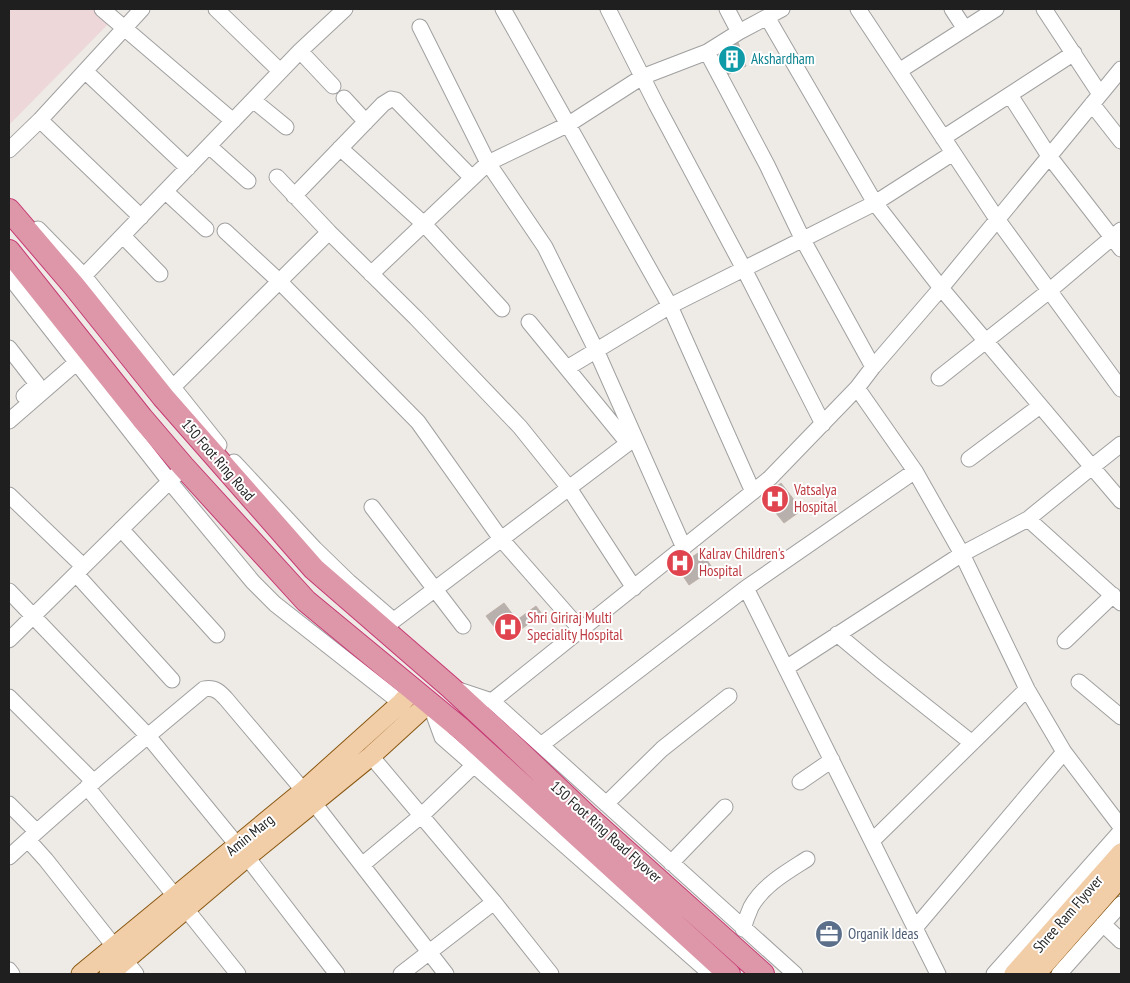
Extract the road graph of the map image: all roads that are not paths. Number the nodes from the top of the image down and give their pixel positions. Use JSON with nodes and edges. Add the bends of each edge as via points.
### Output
{"nodes":[{"id":1,"x":102,"y":9,"type":"edge"},
{"id":2,"x":142,"y":9,"type":"edge"},
{"id":3,"x":216,"y":9,"type":"edge"},
{"id":4,"x":346,"y":9,"type":"edge"},
{"id":5,"x":503,"y":9,"type":"edge"},
{"id":6,"x":608,"y":9,"type":"edge"},
{"id":7,"x":727,"y":9,"type":"edge"},
{"id":8,"x":782,"y":9,"type":"edge"},
{"id":9,"x":858,"y":9,"type":"edge"},
{"id":10,"x":952,"y":9,"type":"edge"},
{"id":11,"x":996,"y":9,"type":"edge"},
{"id":12,"x":1044,"y":9,"type":"edge"},
{"id":13,"x":767,"y":17,"type":"junction"},
{"id":14,"x":125,"y":27,"type":"junction"},
{"id":15,"x":420,"y":27,"type":"dead end"},
{"id":16,"x":965,"y":29,"type":"junction"},
{"id":17,"x":739,"y":32,"type":"junction"},
{"id":18,"x":300,"y":51,"type":"junction"},
{"id":19,"x":708,"y":52,"type":"junction"},
{"id":20,"x":1074,"y":53,"type":"junction"},
{"id":21,"x":1121,"y":69,"type":"edge"},
{"id":22,"x":85,"y":70,"type":"junction"},
{"id":23,"x":280,"y":71,"type":"junction"},
{"id":24,"x":899,"y":71,"type":"junction"},
{"id":25,"x":642,"y":77,"type":"junction"},
{"id":26,"x":333,"y":86,"type":"dead end"},
{"id":27,"x":1010,"y":95,"type":"junction"},
{"id":28,"x":344,"y":98,"type":"dead end"},
{"id":29,"x":1096,"y":99,"type":"junction"},
{"id":30,"x":254,"y":100,"type":"junction"},
{"id":31,"x":40,"y":120,"type":"junction"},
{"id":32,"x":233,"y":121,"type":"junction"},
{"id":33,"x":366,"y":122,"type":"junction"},
{"id":34,"x":569,"y":124,"type":"junction"},
{"id":35,"x":286,"y":127,"type":"dead end"},
{"id":36,"x":943,"y":138,"type":"junction"},
{"id":37,"x":1121,"y":140,"type":"edge"},
{"id":38,"x":209,"y":146,"type":"junction"},
{"id":39,"x":340,"y":148,"type":"junction"},
{"id":40,"x":9,"y":150,"type":"edge"},
{"id":41,"x":953,"y":153,"type":"junction"},
{"id":42,"x":1049,"y":156,"type":"junction"},
{"id":43,"x":488,"y":163,"type":"junction"},
{"id":44,"x":188,"y":168,"type":"junction"},
{"id":45,"x":277,"y":177,"type":"dead end"},
{"id":46,"x":472,"y":178,"type":"junction"},
{"id":47,"x":248,"y":180,"type":"dead end"},
{"id":48,"x":166,"y":192,"type":"junction"},
{"id":49,"x":294,"y":196,"type":"junction"},
{"id":50,"x":9,"y":199,"type":"edge"},
{"id":51,"x":875,"y":203,"type":"junction"},
{"id":52,"x":9,"y":210,"type":"edge"},
{"id":53,"x":141,"y":217,"type":"junction"},
{"id":54,"x":997,"y":219,"type":"junction"},
{"id":55,"x":424,"y":224,"type":"junction"},
{"id":56,"x":206,"y":229,"type":"dead end"},
{"id":57,"x":225,"y":231,"type":"dead end"},
{"id":58,"x":329,"y":232,"type":"junction"},
{"id":59,"x":123,"y":236,"type":"junction"},
{"id":60,"x":1118,"y":238,"type":"edge"},
{"id":61,"x":803,"y":240,"type":"junction"},
{"id":62,"x":9,"y":251,"type":"edge"},
{"id":63,"x":744,"y":269,"type":"junction"},
{"id":64,"x":160,"y":274,"type":"dead end"},
{"id":65,"x":371,"y":274,"type":"junction"},
{"id":66,"x":9,"y":276,"type":"edge"},
{"id":67,"x":79,"y":281,"type":"junction"},
{"id":68,"x":280,"y":282,"type":"junction"},
{"id":69,"x":941,"y":288,"type":"junction"},
{"id":70,"x":1049,"y":291,"type":"junction"},
{"id":71,"x":670,"y":306,"type":"junction"},
{"id":72,"x":502,"y":309,"type":"dead end"},
{"id":73,"x":529,"y":322,"type":"dead end"},
{"id":74,"x":986,"y":341,"type":"junction"},
{"id":75,"x":9,"y":348,"type":"edge"},
{"id":76,"x":596,"y":350,"type":"junction"},
{"id":77,"x":76,"y":362,"type":"junction"},
{"id":78,"x":873,"y":367,"type":"junction"},
{"id":79,"x":567,"y":368,"type":"junction"},
{"id":80,"x":939,"y":378,"type":"dead end"},
{"id":81,"x":857,"y":388,"type":"junction"},
{"id":82,"x":1121,"y":389,"type":"edge"},
{"id":83,"x":168,"y":392,"type":"junction"},
{"id":84,"x":1040,"y":406,"type":"junction"},
{"id":85,"x":9,"y":409,"type":"edge"},
{"id":86,"x":9,"y":421,"type":"edge"},
{"id":87,"x":824,"y":424,"type":"junction"},
{"id":88,"x":631,"y":440,"type":"junction"},
{"id":89,"x":1121,"y":444,"type":"edge"},
{"id":90,"x":969,"y":460,"type":"dead end"},
{"id":91,"x":1092,"y":467,"type":"junction"},
{"id":92,"x":916,"y":471,"type":"junction"},
{"id":93,"x":177,"y":474,"type":"junction"},
{"id":94,"x":569,"y":488,"type":"junction"},
{"id":95,"x":753,"y":492,"type":"junction"},
{"id":96,"x":9,"y":496,"type":"edge"},
{"id":97,"x":1121,"y":502,"type":"edge"},
{"id":98,"x":372,"y":507,"type":"dead end"},
{"id":99,"x":1028,"y":519,"type":"junction"},
{"id":100,"x":121,"y":529,"type":"junction"},
{"id":101,"x":501,"y":539,"type":"junction"},
{"id":102,"x":684,"y":548,"type":"junction"},
{"id":103,"x":962,"y":554,"type":"junction"},
{"id":104,"x":79,"y":570,"type":"junction"},
{"id":105,"x":436,"y":588,"type":"junction"},
{"id":106,"x":634,"y":588,"type":"junction"},
{"id":107,"x":746,"y":588,"type":"junction"},
{"id":108,"x":9,"y":590,"type":"edge"},
{"id":109,"x":1117,"y":599,"type":"edge"},
{"id":110,"x":34,"y":615,"type":"junction"},
{"id":111,"x":388,"y":624,"type":"junction"},
{"id":112,"x":463,"y":626,"type":"dead end"},
{"id":113,"x":580,"y":630,"type":"junction"},
{"id":114,"x":837,"y":634,"type":"junction"},
{"id":115,"x":218,"y":635,"type":"dead end"},
{"id":116,"x":9,"y":640,"type":"edge"},
{"id":117,"x":1065,"y":641,"type":"dead end"},
{"id":118,"x":786,"y":668,"type":"junction"},
{"id":119,"x":172,"y":680,"type":"dead end"},
{"id":120,"x":1079,"y":682,"type":"dead end"},
{"id":121,"x":450,"y":687,"type":"junction"},
{"id":122,"x":1026,"y":689,"type":"junction"},
{"id":123,"x":729,"y":696,"type":"dead end"},
{"id":124,"x":9,"y":697,"type":"edge"},
{"id":125,"x":415,"y":699,"type":"junction"},
{"id":126,"x":492,"y":701,"type":"junction"},
{"id":127,"x":1121,"y":717,"type":"edge"},
{"id":128,"x":148,"y":736,"type":"junction"},
{"id":129,"x":972,"y":743,"type":"junction"},
{"id":130,"x":541,"y":745,"type":"junction"},
{"id":131,"x":1064,"y":752,"type":"junction"},
{"id":132,"x":371,"y":756,"type":"junction"},
{"id":133,"x":480,"y":758,"type":"junction"},
{"id":134,"x":832,"y":760,"type":"junction"},
{"id":135,"x":800,"y":782,"type":"dead end"},
{"id":136,"x":91,"y":785,"type":"junction"},
{"id":137,"x":309,"y":797,"type":"junction"},
{"id":138,"x":9,"y":804,"type":"edge"},
{"id":139,"x":606,"y":804,"type":"junction"},
{"id":140,"x":725,"y":807,"type":"dead end"},
{"id":141,"x":422,"y":815,"type":"junction"},
{"id":142,"x":1121,"y":829,"type":"edge"},
{"id":143,"x":32,"y":835,"type":"junction"},
{"id":144,"x":872,"y":841,"type":"junction"},
{"id":145,"x":242,"y":851,"type":"junction"},
{"id":146,"x":1121,"y":853,"type":"edge"},
{"id":147,"x":9,"y":857,"type":"edge"},
{"id":148,"x":807,"y":859,"type":"dead end"},
{"id":149,"x":671,"y":863,"type":"junction"},
{"id":150,"x":362,"y":865,"type":"junction"},
{"id":151,"x":1121,"y":877,"type":"edge"},
{"id":152,"x":494,"y":902,"type":"junction"},
{"id":153,"x":181,"y":903,"type":"junction"},
{"id":154,"x":1121,"y":904,"type":"edge"},
{"id":155,"x":1103,"y":924,"type":"junction"},
{"id":156,"x":915,"y":928,"type":"junction"},
{"id":157,"x":743,"y":929,"type":"junction"},
{"id":158,"x":1121,"y":941,"type":"edge"},
{"id":159,"x":429,"y":952,"type":"junction"},
{"id":160,"x":125,"y":961,"type":"edge"},
{"id":161,"x":9,"y":970,"type":"edge"},
{"id":162,"x":12,"y":974,"type":"edge"},
{"id":163,"x":82,"y":974,"type":"edge"},
{"id":164,"x":109,"y":974,"type":"edge"},
{"id":165,"x":238,"y":974,"type":"edge"},
{"id":166,"x":337,"y":974,"type":"edge"},
{"id":167,"x":401,"y":974,"type":"edge"},
{"id":168,"x":446,"y":974,"type":"edge"},
{"id":169,"x":551,"y":974,"type":"edge"},
{"id":170,"x":711,"y":974,"type":"edge"},
{"id":171,"x":729,"y":974,"type":"edge"},
{"id":172,"x":763,"y":974,"type":"edge"},
{"id":173,"x":795,"y":974,"type":"edge"},
{"id":174,"x":938,"y":974,"type":"edge"},
{"id":175,"x":994,"y":974,"type":"edge"},
{"id":176,"x":1014,"y":974,"type":"edge"},
{"id":177,"x":1036,"y":974,"type":"edge"},
{"id":178,"x":1059,"y":974,"type":"edge"}],
"edges":[{"from":1,"to":14,"type":"street"},
{"from":2,"to":14,"type":"street"},
{"from":3,"to":23,"type":"street"},
{"from":4,"to":18,"type":"street"},
{"from":5,"to":34,"type":"street"},
{"from":6,"to":25,"type":"street"},
{"from":7,"to":17,"type":"street"},
{"from":8,"to":13,"type":"street"},
{"from":9,"to":24,"type":"street"},
{"from":10,"to":16,"type":"street"},
{"from":11,"to":16,"type":"street"},
{"from":12,"to":20,"type":"street"},
{"from":13,"to":17,"type":"street"},
{"from":13,"to":51,"type":"street"},
{"from":14,"to":22,"type":"street"},
{"from":14,"to":32,"type":"street"},
{"from":15,"to":43,"type":"street"},
{"from":16,"to":24,"type":"street"},
{"from":17,"to":19,"type":"street"},
{"from":18,"to":23,"type":"street"},
{"from":18,"to":26,"type":"street"},
{"from":19,"to":25,"type":"street"},
{"from":19,"to":61,"type":"street"},
{"from":20,"to":27,"type":"street"},
{"from":20,"to":29,"type":"street"},
{"from":21,"to":29,"type":"street"},
{"from":22,"to":31,"type":"street"},
{"from":22,"to":44,"type":"street"},
{"from":23,"to":30,"type":"street"},
{"from":24,"to":36,"type":"street"},
{"from":25,"to":34,"type":"street"},
{"from":25,"to":63,"type":"street"},
{"from":27,"to":36,"type":"street"},
{"from":27,"to":42,"type":"street"},
{"from":28,"to":33,"type":"street"},
{"from":29,"to":37,"type":"street"},
{"from":29,"to":42,"type":"street"},
{"from":30,"to":32,"type":"street"},
{"from":30,"to":35,"type":"street"},
{"from":31,"to":40,"type":"street"},
{"from":31,"to":53,"type":"street"},
{"from":32,"to":38,"type":"street"},
{"from":33,"to":39,"type":"street"},
{"from":33,"to":46,"type":"street","via":[[383,104],[390,99],[396,100]]},
{"from":34,"to":43,"type":"street"},
{"from":34,"to":71,"type":"street"},
{"from":36,"to":41,"type":"street"},
{"from":38,"to":44,"type":"street"},
{"from":38,"to":47,"type":"street"},
{"from":39,"to":49,"type":"street"},
{"from":39,"to":55,"type":"street"},
{"from":41,"to":51,"type":"street"},
{"from":41,"to":54,"type":"street"},
{"from":42,"to":54,"type":"street"},
{"from":42,"to":60,"type":"street"},
{"from":43,"to":46,"type":"street"},
{"from":43,"to":76,"type":"street","via":[[545,247]]},
{"from":44,"to":48,"type":"street"},
{"from":45,"to":49,"type":"street"},
{"from":46,"to":55,"type":"street"},
{"from":48,"to":53,"type":"street"},
{"from":48,"to":56,"type":"street"},
{"from":49,"to":58,"type":"street"},
{"from":50,"to":67,"type":"street"},
{"from":51,"to":61,"type":"street"},
{"from":51,"to":69,"type":"street"},
{"from":52,"to":67,"type":"highway","name":"150 Foot Ring Road"},
{"from":53,"to":59,"type":"street"},
{"from":54,"to":69,"type":"street"},
{"from":54,"to":70,"type":"street"},
{"from":55,"to":65,"type":"street"},
{"from":55,"to":72,"type":"street"},
{"from":57,"to":68,"type":"street"},
{"from":58,"to":65,"type":"street"},
{"from":58,"to":68,"type":"street"},
{"from":59,"to":64,"type":"street"},
{"from":59,"to":67,"type":"street"},
{"from":60,"to":70,"type":"street"},
{"from":61,"to":63,"type":"street"},
{"from":61,"to":78,"type":"street"},
{"from":62,"to":93,"type":"highway","name":"150 Foot Ring Road","via":[[130,403]]},
{"from":63,"to":71,"type":"street"},
{"from":63,"to":87,"type":"street"},
{"from":65,"to":94,"type":"street","via":[[520,427]]},
{"from":66,"to":77,"type":"street"},
{"from":67,"to":83,"type":"highway","name":"150 Foot Ring Road"},
{"from":68,"to":83,"type":"street"},
{"from":68,"to":101,"type":"street","via":[[418,422]]},
{"from":69,"to":74,"type":"street"},
{"from":69,"to":78,"type":"street"},
{"from":70,"to":74,"type":"street"},
{"from":70,"to":82,"type":"street"},
{"from":71,"to":76,"type":"street"},
{"from":71,"to":95,"type":"street"},
{"from":73,"to":79,"type":"street"},
{"from":74,"to":80,"type":"street"},
{"from":74,"to":84,"type":"street"},
{"from":75,"to":85,"type":"street","via":[[37,384]]},
{"from":76,"to":79,"type":"street"},
{"from":76,"to":88,"type":"street"},
{"from":77,"to":86,"type":"street"},
{"from":77,"to":93,"type":"street"},
{"from":78,"to":81,"type":"street"},
{"from":79,"to":88,"type":"street"},
{"from":81,"to":87,"type":"street"},
{"from":81,"to":92,"type":"street"},
{"from":83,"to":111,"type":"highway","name":"150 Foot Ring Road","via":[[314,569]]},
{"from":84,"to":90,"type":"street"},
{"from":84,"to":91,"type":"street"},
{"from":87,"to":95,"type":"street"},
{"from":88,"to":94,"type":"street"},
{"from":88,"to":102,"type":"street"},
{"from":89,"to":91,"type":"street"},
{"from":91,"to":97,"type":"street"},
{"from":91,"to":99,"type":"street"},
{"from":92,"to":103,"type":"street"},
{"from":92,"to":107,"type":"street"},
{"from":93,"to":100,"type":"street"},
{"from":93,"to":125,"type":"highway","name":"150 Foot Ring Road","via":[[306,601]]},
{"from":94,"to":101,"type":"street"},
{"from":94,"to":106,"type":"street"},
{"from":95,"to":102,"type":"street"},
{"from":96,"to":104,"type":"street"},
{"from":98,"to":105,"type":"street"},
{"from":99,"to":103,"type":"street"},
{"from":99,"to":109,"type":"street"},
{"from":100,"to":104,"type":"street"},
{"from":100,"to":115,"type":"street"},
{"from":101,"to":105,"type":"street"},
{"from":101,"to":113,"type":"street"},
{"from":102,"to":106,"type":"street"},
{"from":103,"to":114,"type":"street"},
{"from":103,"to":122,"type":"street"},
{"from":104,"to":110,"type":"street"},
{"from":104,"to":119,"type":"street"},
{"from":105,"to":111,"type":"street"},
{"from":105,"to":112,"type":"street"},
{"from":106,"to":113,"type":"street"},
{"from":107,"to":118,"type":"street"},
{"from":107,"to":130,"type":"street"},
{"from":108,"to":110,"type":"street"},
{"from":109,"to":117,"type":"street"},
{"from":110,"to":116,"type":"street"},
{"from":110,"to":128,"type":"street"},
{"from":111,"to":121,"type":"highway","name":"150 Foot Ring Road"},
{"from":113,"to":126,"type":"street"},
{"from":114,"to":118,"type":"street"},
{"from":114,"to":129,"type":"street"},
{"from":118,"to":134,"type":"street"},
{"from":120,"to":127,"type":"street"},
{"from":121,"to":126,"type":"street"},
{"from":121,"to":172,"type":"highway","name":"150 Foot Ring Road Flyover","via":[[588,817]]},
{"from":122,"to":129,"type":"street"},
{"from":122,"to":131,"type":"street"},
{"from":123,"to":139,"type":"street","via":[[662,749]]},
{"from":124,"to":136,"type":"street"},
{"from":125,"to":132,"type":"main road","name":"Amin Marg"},
{"from":125,"to":133,"type":"highway","name":"150 Foot Ring Road Flyover"},
{"from":125,"to":137,"type":"main road","name":"Amin Marg"},
{"from":126,"to":130,"type":"street"},
{"from":128,"to":136,"type":"street"},
{"from":128,"to":137,"type":"street","via":[[204,689],[219,691]]},
{"from":128,"to":145,"type":"street"},
{"from":129,"to":144,"type":"street"},
{"from":130,"to":139,"type":"street"},
{"from":131,"to":142,"type":"street"},
{"from":131,"to":156,"type":"street"},
{"from":132,"to":137,"type":"main road","name":"Amin Marg"},
{"from":132,"to":141,"type":"street"},
{"from":133,"to":141,"type":"street"},
{"from":133,"to":170,"type":"street"},
{"from":133,"to":171,"type":"highway","name":"150 Foot Ring Road Flyover"},
{"from":134,"to":135,"type":"street"},
{"from":134,"to":144,"type":"street"},
{"from":136,"to":143,"type":"street"},
{"from":136,"to":153,"type":"street"},
{"from":137,"to":145,"type":"main road","name":"Amin Marg"},
{"from":137,"to":150,"type":"street"},
{"from":138,"to":143,"type":"street"},
{"from":139,"to":149,"type":"street"},
{"from":140,"to":149,"type":"street"},
{"from":141,"to":150,"type":"street"},
{"from":141,"to":152,"type":"street"},
{"from":142,"to":175,"type":"street"},
{"from":143,"to":147,"type":"street"},
{"from":143,"to":160,"type":"street","via":[[46,860]]},
{"from":144,"to":156,"type":"street"},
{"from":145,"to":153,"type":"main road","name":"Amin Marg"},
{"from":145,"to":166,"type":"street"},
{"from":146,"to":176,"type":"main road","name":"Shree Ram Flyover"},
{"from":148,"to":157,"type":"street","via":[[758,896]]},
{"from":149,"to":157,"type":"street"},
{"from":150,"to":159,"type":"street"},
{"from":151,"to":177,"type":"main road","name":"Shree Ram Flyover"},
{"from":152,"to":159,"type":"street"},
{"from":152,"to":169,"type":"street"},
{"from":153,"to":160,"type":"main road","name":"Amin Marg"},
{"from":153,"to":165,"type":"street"},
{"from":154,"to":155,"type":"street"},
{"from":155,"to":158,"type":"street"},
{"from":155,"to":178,"type":"street"},
{"from":156,"to":174,"type":"street"},
{"from":157,"to":173,"type":"street"},
{"from":159,"to":167,"type":"street"},
{"from":159,"to":168,"type":"street"},
{"from":160,"to":163,"type":"main road","name":"Amin Marg"},
{"from":160,"to":164,"type":"main road","name":"Amin Marg"},
{"from":161,"to":162,"type":"street"}]}
